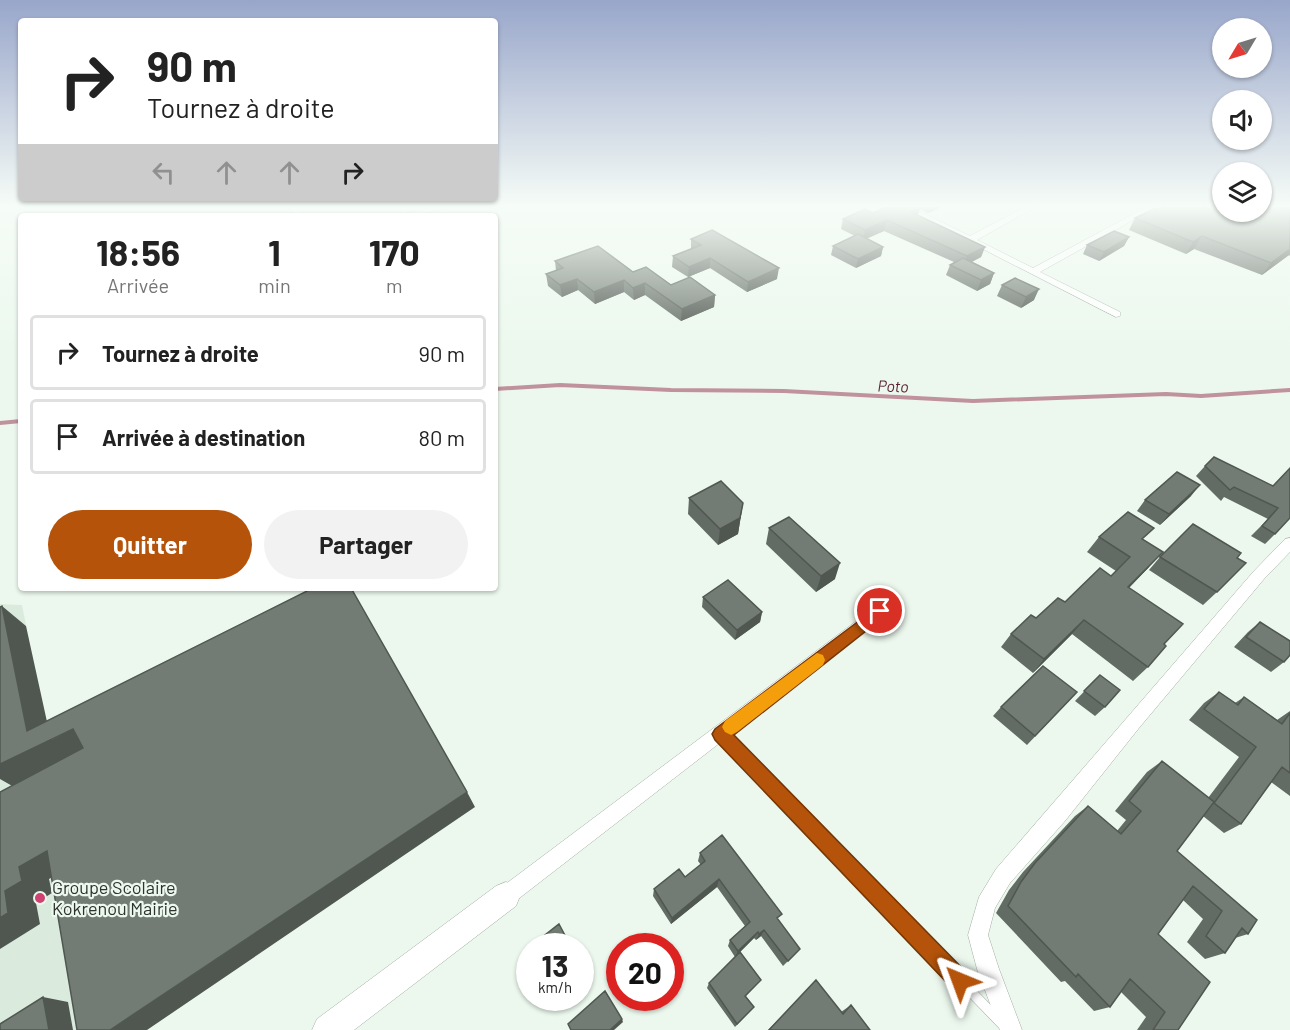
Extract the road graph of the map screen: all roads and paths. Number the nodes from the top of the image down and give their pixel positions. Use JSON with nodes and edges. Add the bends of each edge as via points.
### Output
{"nodes":[{"id":1,"x":996,"y":253,"type":"edge"},
{"id":2,"x":1068,"y":253,"type":"edge"},
{"id":3,"x":1033,"y":272,"type":"junction"},
{"id":4,"x":1116,"y":314,"type":"dead end"},
{"id":5,"x":1290,"y":543,"type":"edge"},
{"id":6,"x":880,"y":611,"type":"dead end"},
{"id":7,"x":721,"y":734,"type":"junction"},
{"id":8,"x":506,"y":896,"type":"joint"},
{"id":9,"x":328,"y":1030,"type":"edge"},
{"id":10,"x":1010,"y":1030,"type":"edge"}],
"edges":[{"from":1,"to":3,"type":"street"},
{"from":2,"to":3,"type":"street"},
{"from":3,"to":4,"type":"street"},
{"from":5,"to":10,"type":"street","via":[[1259,574],[1003,876],[986,904],[978,935]]},
{"from":6,"to":7,"type":"street"},
{"from":7,"to":8,"type":"street"},
{"from":7,"to":10,"type":"lane"},
{"from":8,"to":9,"type":"street"}]}
